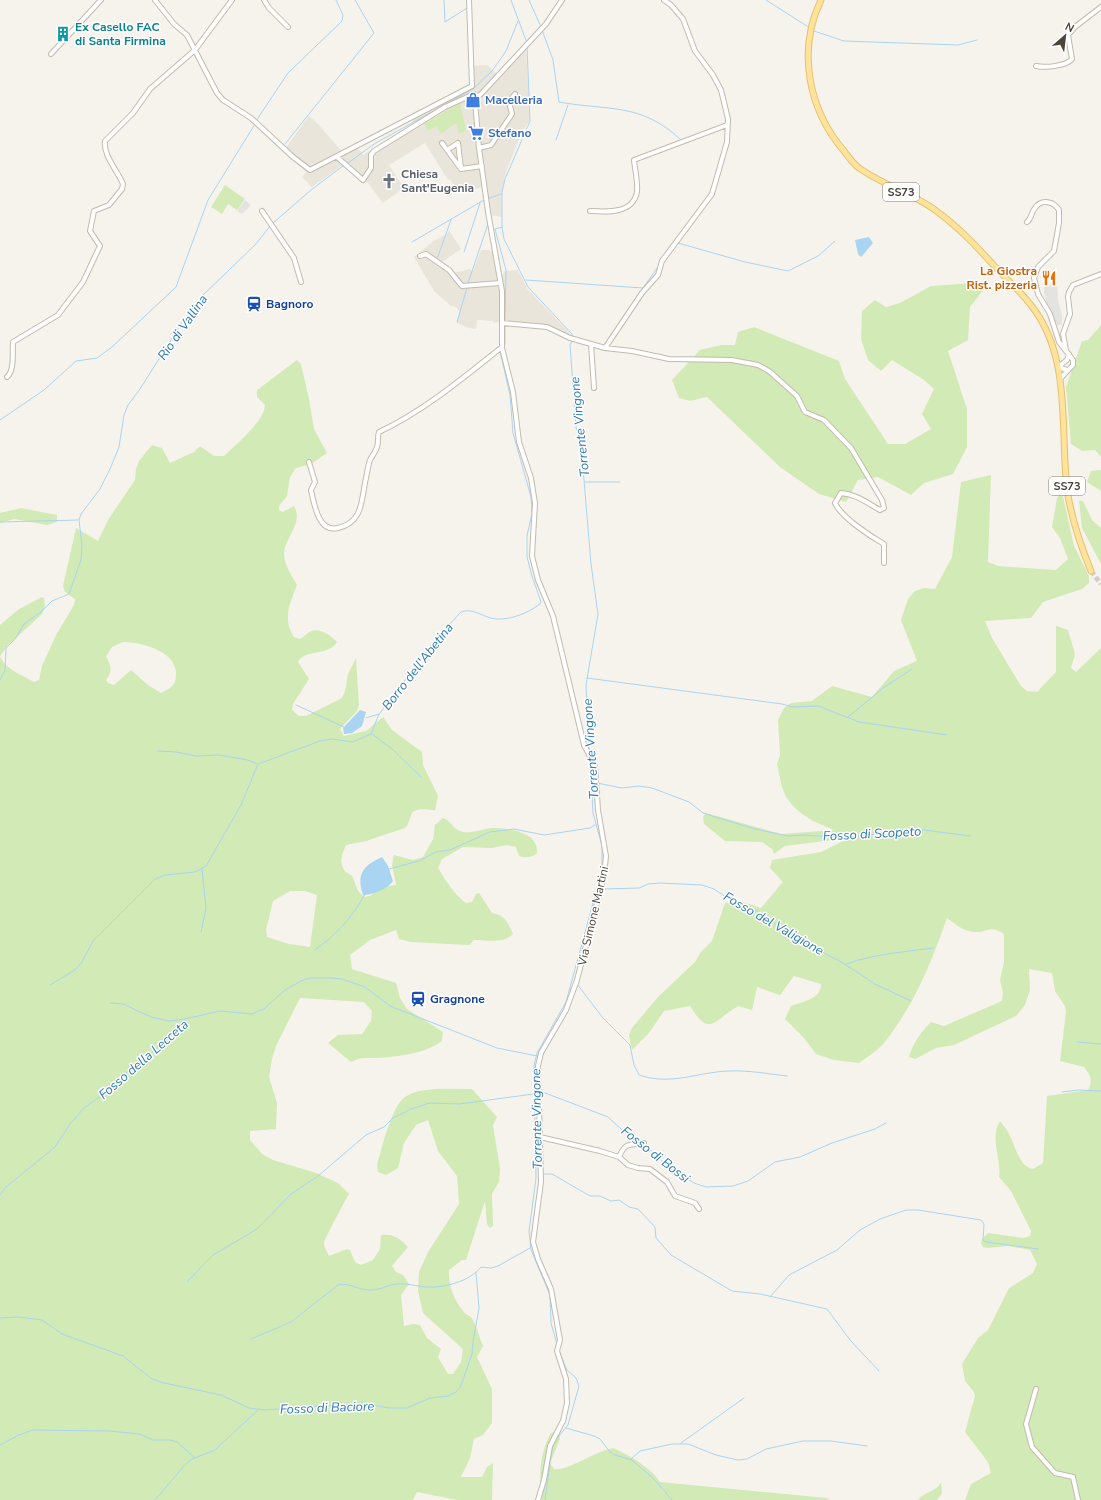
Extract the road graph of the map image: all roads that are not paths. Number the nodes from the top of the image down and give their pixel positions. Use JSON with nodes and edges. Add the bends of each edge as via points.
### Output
{"nodes":[{"id":1,"x":101,"y":0,"type":"edge"},
{"id":2,"x":154,"y":0,"type":"edge"},
{"id":3,"x":232,"y":0,"type":"edge"},
{"id":4,"x":264,"y":0,"type":"edge"},
{"id":5,"x":469,"y":0,"type":"edge"},
{"id":6,"x":562,"y":0,"type":"edge"},
{"id":7,"x":664,"y":0,"type":"edge"},
{"id":8,"x":821,"y":0,"type":"edge"},
{"id":9,"x":1101,"y":7,"type":"edge"},
{"id":10,"x":288,"y":26,"type":"dead end"},
{"id":11,"x":195,"y":50,"type":"junction"},
{"id":12,"x":51,"y":54,"type":"dead end"},
{"id":13,"x":1036,"y":66,"type":"dead end"},
{"id":14,"x":474,"y":91,"type":"junction"},
{"id":15,"x":515,"y":94,"type":"dead end"},
{"id":16,"x":728,"y":125,"type":"junction"},
{"id":17,"x":442,"y":143,"type":"dead end"},
{"id":18,"x":479,"y":148,"type":"junction"},
{"id":19,"x":447,"y":150,"type":"junction"},
{"id":20,"x":337,"y":157,"type":"junction"},
{"id":21,"x":482,"y":166,"type":"junction"},
{"id":22,"x":461,"y":169,"type":"junction"},
{"id":23,"x":262,"y":211,"type":"dead end"},
{"id":24,"x":590,"y":211,"type":"dead end"},
{"id":25,"x":1027,"y":222,"type":"dead end"},
{"id":26,"x":420,"y":256,"type":"dead end"},
{"id":27,"x":1101,"y":274,"type":"edge"},
{"id":28,"x":301,"y":282,"type":"dead end"},
{"id":29,"x":500,"y":283,"type":"junction"},
{"id":30,"x":502,"y":323,"type":"junction"},
{"id":31,"x":591,"y":344,"type":"junction"},
{"id":32,"x":502,"y":347,"type":"junction"},
{"id":33,"x":605,"y":348,"type":"junction"},
{"id":34,"x":1068,"y":352,"type":"junction"},
{"id":35,"x":1056,"y":357,"type":"junction"},
{"id":36,"x":1064,"y":363,"type":"junction"},
{"id":37,"x":1058,"y":367,"type":"junction"},
{"id":38,"x":1067,"y":370,"type":"junction"},
{"id":39,"x":7,"y":377,"type":"dead end"},
{"id":40,"x":1060,"y":379,"type":"junction"},
{"id":41,"x":594,"y":388,"type":"dead end"},
{"id":42,"x":309,"y":462,"type":"dead end"},
{"id":43,"x":884,"y":563,"type":"dead end"},
{"id":44,"x":1091,"y":571,"type":"tunnel mouth"},
{"id":45,"x":540,"y":1137,"type":"junction"},
{"id":46,"x":642,"y":1143,"type":"dead end"},
{"id":47,"x":619,"y":1157,"type":"junction"},
{"id":48,"x":699,"y":1209,"type":"dead end"},
{"id":49,"x":1036,"y":1389,"type":"dead end"},
{"id":50,"x":538,"y":1500,"type":"edge"},
{"id":51,"x":1078,"y":1500,"type":"edge"}],
"edges":[{"from":1,"to":12,"type":"street"},
{"from":2,"to":11,"type":"street","via":[[187,35]]},
{"from":3,"to":11,"type":"street"},
{"from":4,"to":10,"type":"street"},
{"from":5,"to":14,"type":"street","name":"Via Simone Martini"},
{"from":6,"to":14,"type":"street","via":[[546,24],[480,96]]},
{"from":7,"to":16,"type":"street","via":[[683,19],[695,51],[718,85]]},
{"from":8,"to":35,"type":"main road","number":"SS73","via":[[811,27],[808,50],[810,87],[828,129],[858,167],[880,182],[932,208],[966,236],[1030,304],[1049,336]]},
{"from":9,"to":13,"type":"street","via":[[1068,35],[1072,59],[1070,61],[1058,65]]},
{"from":11,"to":20,"type":"street","via":[[216,93],[256,122],[308,170]]},
{"from":11,"to":39,"type":"street","via":[[150,89],[133,113],[105,141],[115,171],[123,184],[122,189],[109,204],[94,211],[90,231],[100,246],[83,282],[58,314],[13,342],[12,366]]},
{"from":14,"to":18,"type":"street","name":"Via Simone Martini"},
{"from":14,"to":20,"type":"street","via":[[355,146]]},
{"from":14,"to":20,"type":"street","via":[[374,151],[371,168],[363,180]]},
{"from":15,"to":18,"type":"street","via":[[509,102],[512,114],[491,145]]},
{"from":16,"to":24,"type":"street","via":[[634,160],[637,192],[628,206],[613,212]]},
{"from":16,"to":33,"type":"street","via":[[727,142],[712,194],[662,261],[658,275],[642,292]]},
{"from":17,"to":19,"type":"street"},
{"from":18,"to":21,"type":"street","name":"Via Simone Martini"},
{"from":19,"to":22,"type":"street"},
{"from":19,"to":22,"type":"street","via":[[458,143]]},
{"from":21,"to":22,"type":"street"},
{"from":21,"to":29,"type":"street","name":"Via Simone Martini"},
{"from":23,"to":28,"type":"street","via":[[294,258]]},
{"from":25,"to":34,"type":"street","via":[[1035,208],[1043,202],[1051,203],[1060,210],[1054,251],[1038,267],[1034,278],[1038,294],[1052,319],[1059,342]]},
{"from":26,"to":29,"type":"street","via":[[426,254],[449,270],[462,286]]},
{"from":27,"to":34,"type":"street","via":[[1073,285],[1069,292],[1070,314],[1063,334]]},
{"from":29,"to":30,"type":"street","name":"Via Simone Martini"},
{"from":30,"to":31,"type":"street","via":[[547,327]]},
{"from":30,"to":32,"type":"street","name":"Via Simone Martini"},
{"from":31,"to":33,"type":"street"},
{"from":31,"to":41,"type":"street"},
{"from":32,"to":42,"type":"street","via":[[440,395],[379,432],[378,445],[370,460],[365,481],[363,503],[352,521],[344,527],[329,528],[319,520],[311,490],[315,482]]},
{"from":32,"to":45,"type":"street","name":"Via Simone Martini","via":[[514,392],[519,442],[531,478],[535,503],[532,556],[538,580],[554,616],[587,750],[595,766],[598,810],[606,856],[604,876],[576,982],[566,1010],[542,1053],[538,1069]]},
{"from":33,"to":43,"type":"street","via":[[669,359],[732,360],[758,365],[770,371],[797,396],[805,412],[824,420],[851,448],[882,500],[884,508],[880,510],[855,495],[841,493],[835,503],[872,537],[884,544]]},
{"from":34,"to":36,"type":"street","via":[[1068,360]]},
{"from":34,"to":38,"type":"street","via":[[1074,362]]},
{"from":35,"to":36,"type":"street"},
{"from":35,"to":37,"type":"main road","number":"SS73"},
{"from":36,"to":37,"type":"street"},
{"from":37,"to":38,"type":"street"},
{"from":37,"to":40,"type":"main road","number":"SS73"},
{"from":38,"to":40,"type":"street"},
{"from":40,"to":44,"type":"main road","number":"SS73","via":[[1069,497],[1073,520]]},
{"from":45,"to":47,"type":"street"},
{"from":45,"to":50,"type":"street","name":"Via Simone Martini","via":[[540,1173],[533,1242],[551,1289],[556,1328],[560,1338],[557,1351],[566,1379],[567,1403],[563,1421],[550,1446]]},
{"from":46,"to":47,"type":"street","via":[[630,1144],[623,1148]]},
{"from":47,"to":48,"type":"street","via":[[628,1165],[650,1169],[667,1182],[675,1196],[695,1203]]},
{"from":49,"to":51,"type":"street","via":[[1026,1424],[1032,1447],[1055,1473],[1073,1477]]}]}
